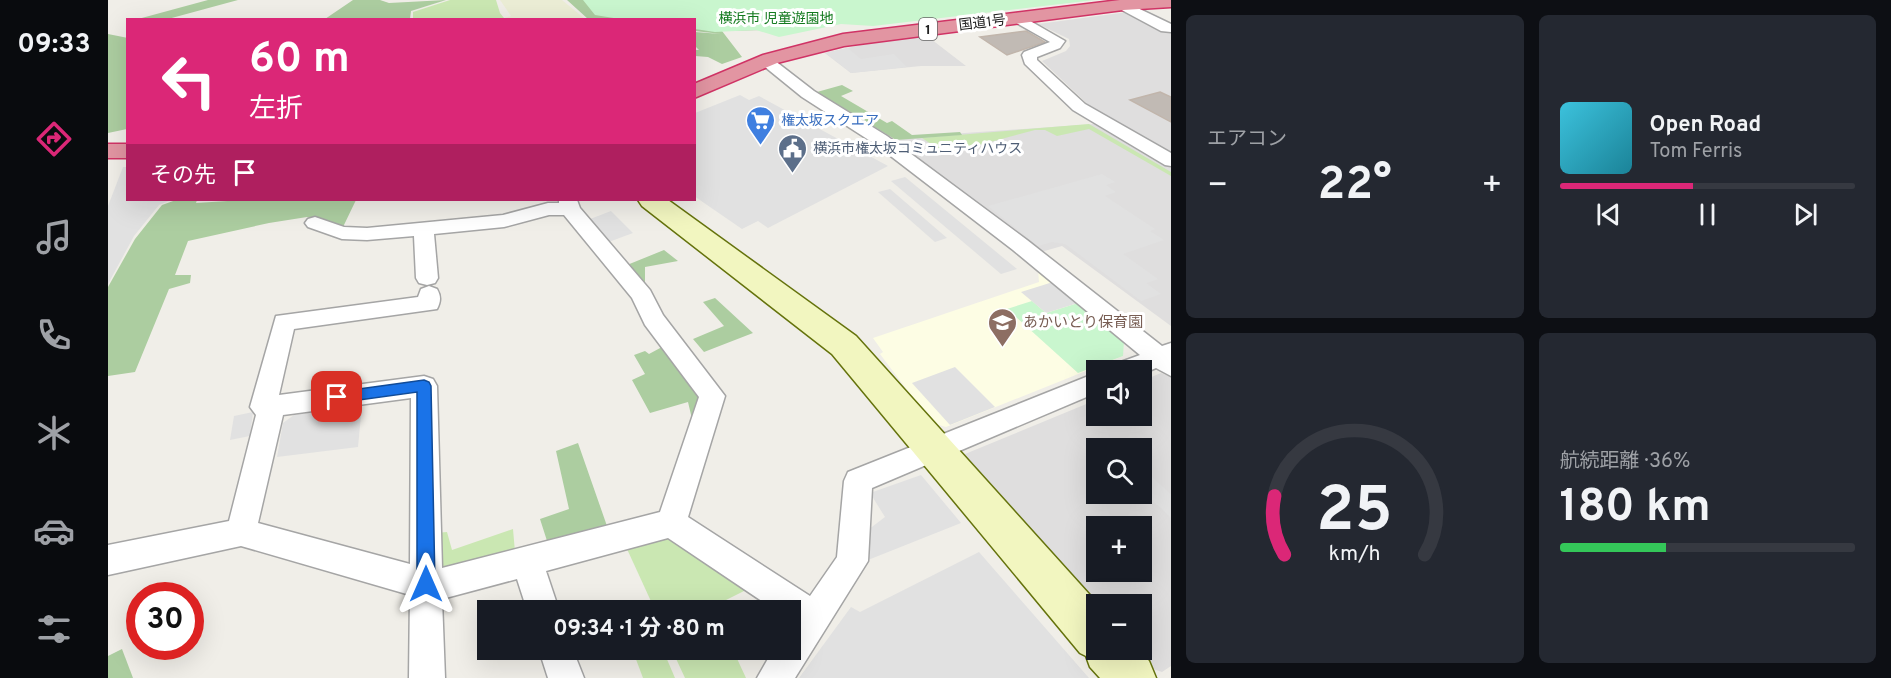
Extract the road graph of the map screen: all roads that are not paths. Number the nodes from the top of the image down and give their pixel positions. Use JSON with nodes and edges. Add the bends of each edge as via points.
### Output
{"nodes":[{"id":1,"x":1171,"y":2,"type":"edge"},
{"id":2,"x":1123,"y":5,"type":"junction"},
{"id":3,"x":1018,"y":18,"type":"junction"},
{"id":4,"x":1171,"y":28,"type":"edge"},
{"id":5,"x":765,"y":60,"type":"junction"},
{"id":6,"x":696,"y":91,"type":"edge"},
{"id":7,"x":108,"y":151,"type":"edge"},
{"id":8,"x":126,"y":151,"type":"edge"},
{"id":9,"x":1171,"y":161,"type":"edge"},
{"id":10,"x":652,"y":201,"type":"edge"},
{"id":11,"x":569,"y":204,"type":"edge"},
{"id":12,"x":315,"y":223,"type":"dead end"},
{"id":13,"x":424,"y":230,"type":"junction"},
{"id":14,"x":1167,"y":359,"type":"edge"},
{"id":15,"x":1152,"y":363,"type":"edge"},
{"id":16,"x":1086,"y":387,"type":"edge"},
{"id":17,"x":272,"y":406,"type":"junction"},
{"id":18,"x":934,"y":450,"type":"junction"},
{"id":19,"x":671,"y":523,"type":"junction"},
{"id":20,"x":241,"y":532,"type":"junction"},
{"id":21,"x":108,"y":560,"type":"edge"},
{"id":22,"x":527,"y":563,"type":"junction"},
{"id":23,"x":426,"y":584,"type":"junction"},
{"id":24,"x":540,"y":600,"type":"edge"},
{"id":25,"x":815,"y":618,"type":"junction"},
{"id":26,"x":1086,"y":625,"type":"edge"},
{"id":27,"x":560,"y":660,"type":"edge"},
{"id":28,"x":1116,"y":660,"type":"edge"},
{"id":29,"x":427,"y":678,"type":"edge"},
{"id":30,"x":566,"y":678,"type":"edge"},
{"id":31,"x":776,"y":678,"type":"edge"},
{"id":32,"x":1132,"y":678,"type":"edge"}],
"edges":[{"from":1,"to":2,"type":"highway","name":"国道1号","number":"1"},
{"from":2,"to":3,"type":"highway","name":"国道1号","number":"1"},
{"from":2,"to":4,"type":"street"},
{"from":3,"to":5,"type":"highway","name":"国道1号","number":"1","via":[[852,39]]},
{"from":3,"to":9,"type":"street","via":[[1058,41],[1029,55],[1030,61],[1079,107]]},
{"from":5,"to":6,"type":"highway","name":"国道1号","number":"1"},
{"from":5,"to":14,"type":"street","via":[[808,94],[881,140]]},
{"from":7,"to":8,"type":"highway"},
{"from":10,"to":18,"type":"street","via":[[844,345]]},
{"from":11,"to":13,"type":"street","via":[[504,221]]},
{"from":11,"to":19,"type":"street","via":[[642,295],[652,319],[712,396]]},
{"from":12,"to":13,"type":"street","via":[[342,233]]},
{"from":13,"to":17,"type":"street","via":[[429,303],[284,322],[262,407]]},
{"from":14,"to":15,"type":"street"},
{"from":16,"to":18,"type":"street"},
{"from":17,"to":20,"type":"street"},
{"from":17,"to":23,"type":"street","via":[[424,386]]},
{"from":18,"to":25,"type":"street","via":[[858,481],[852,561]]},
{"from":18,"to":26,"type":"street"},
{"from":19,"to":22,"type":"street"},
{"from":19,"to":25,"type":"street"},
{"from":20,"to":21,"type":"street"},
{"from":20,"to":23,"type":"street"},
{"from":22,"to":23,"type":"street","via":[[447,583]]},
{"from":22,"to":24,"type":"street"},
{"from":23,"to":29,"type":"street"},
{"from":25,"to":31,"type":"street"},
{"from":27,"to":30,"type":"street"},
{"from":28,"to":32,"type":"street"}]}
